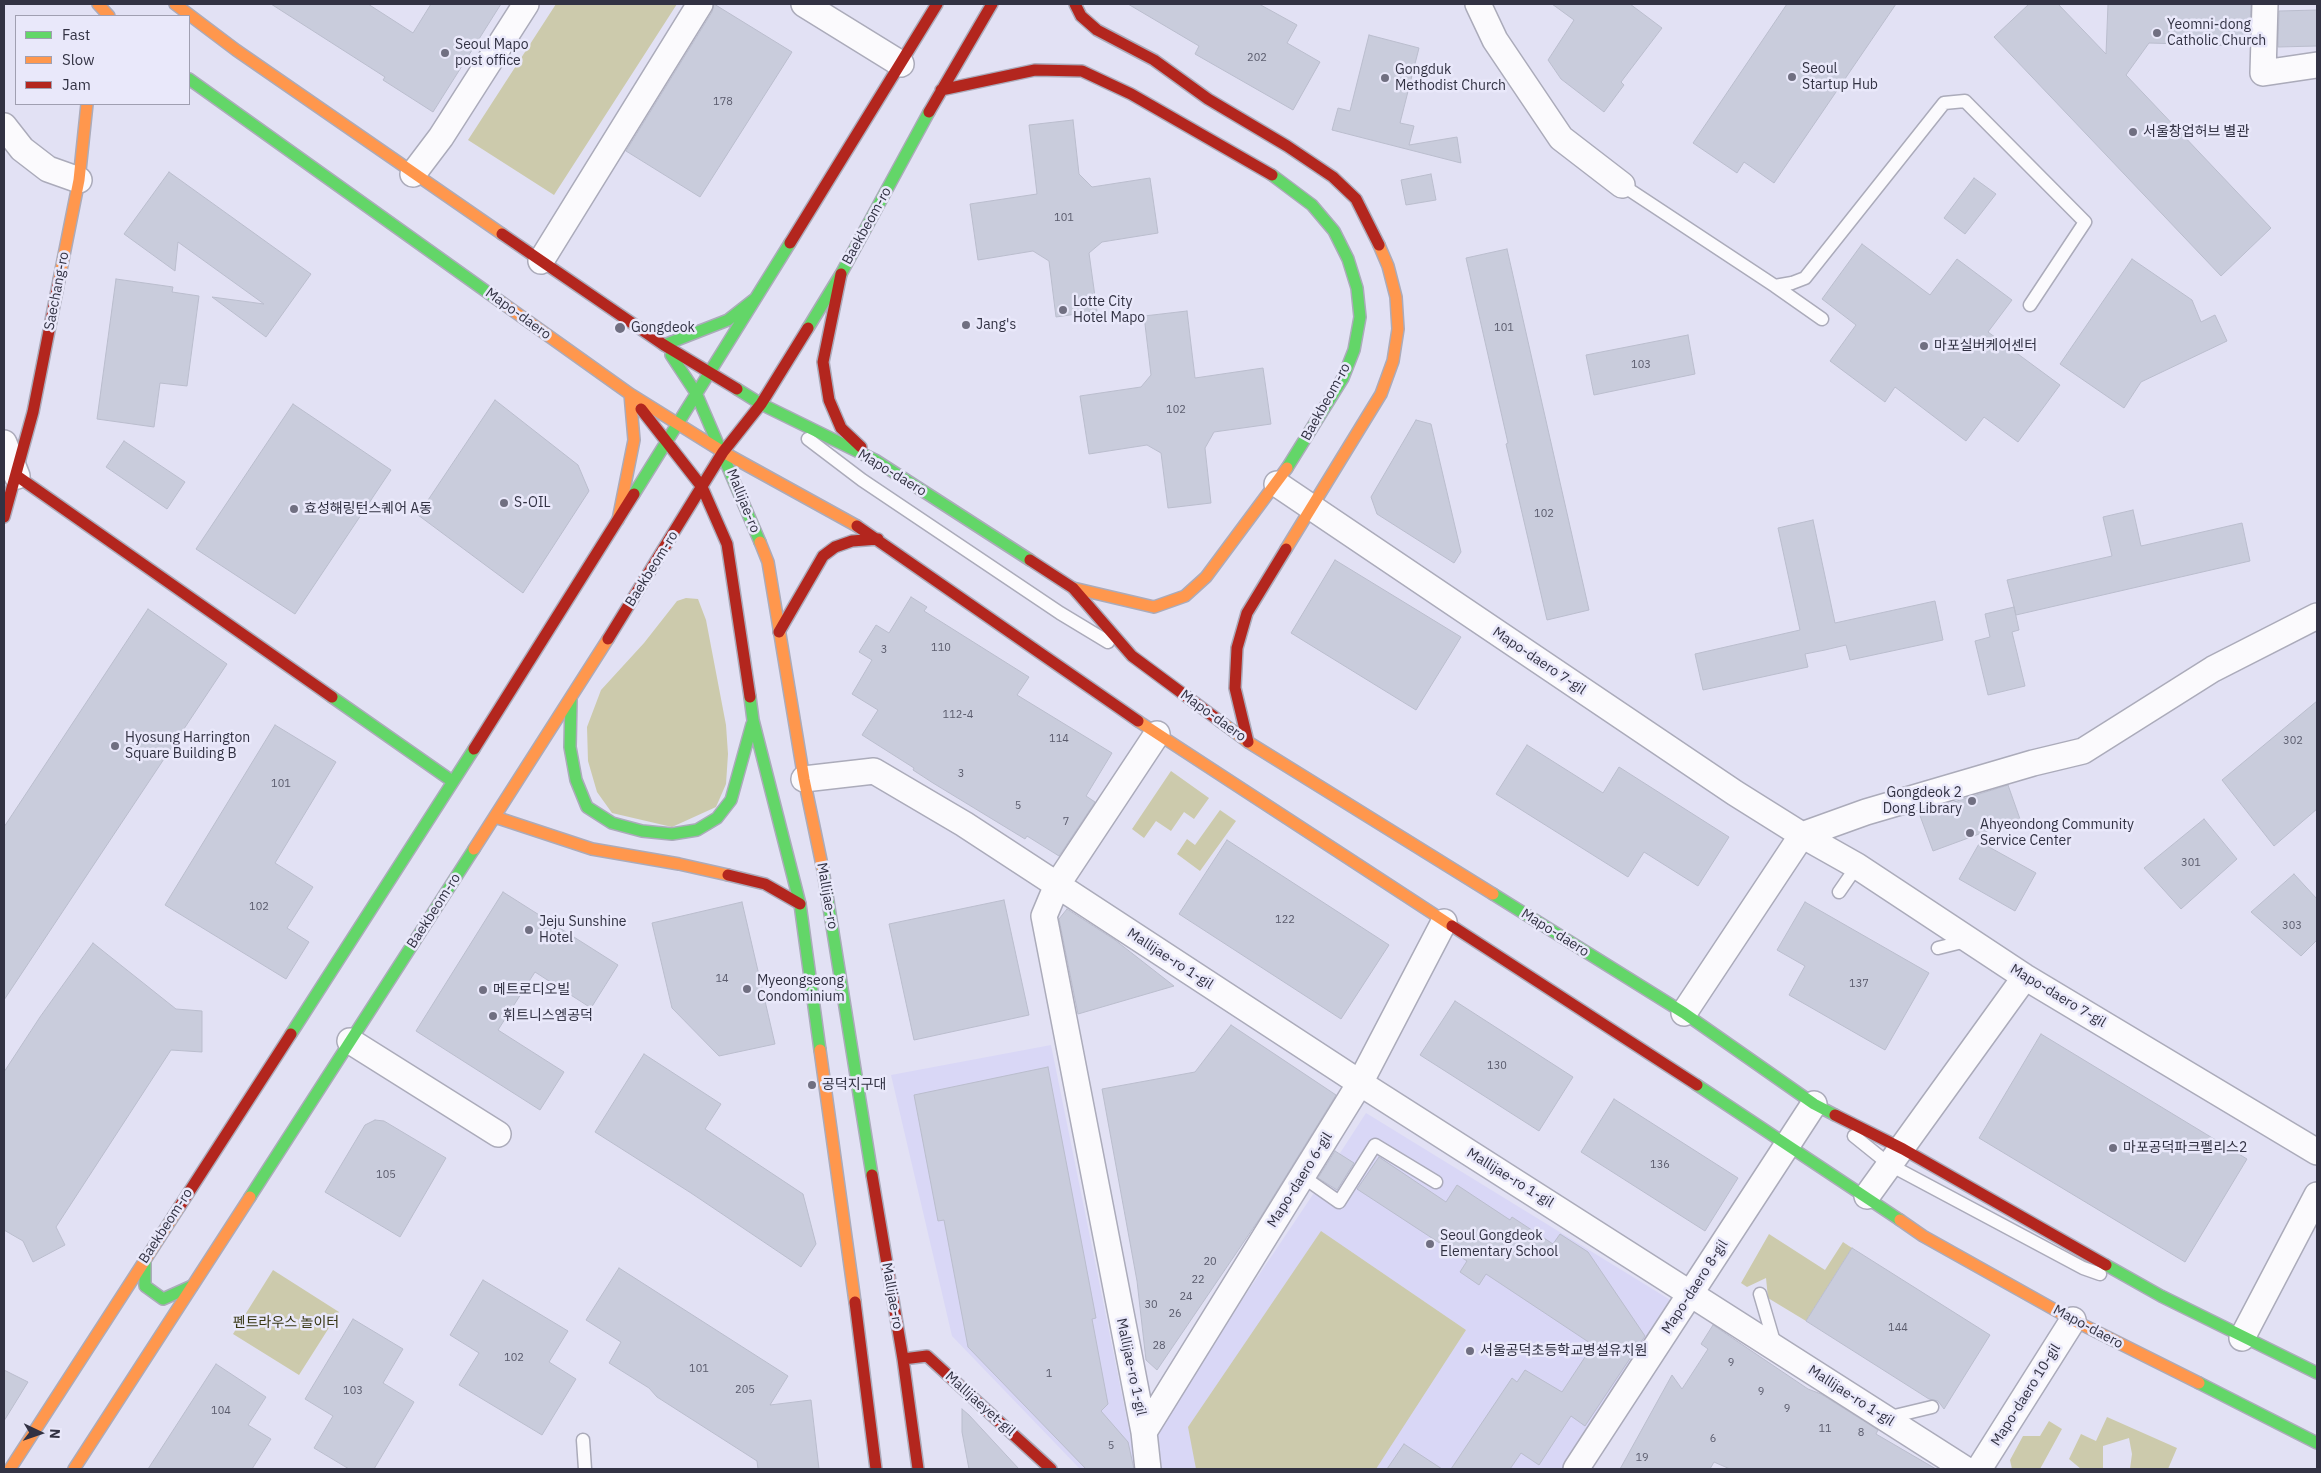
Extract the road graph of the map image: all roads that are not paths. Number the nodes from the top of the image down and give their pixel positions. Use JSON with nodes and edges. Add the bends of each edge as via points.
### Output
{"nodes":[{"id":1,"x":98,"y":4,"type":"edge"},
{"id":2,"x":175,"y":4,"type":"edge"},
{"id":3,"x":526,"y":4,"type":"edge"},
{"id":4,"x":700,"y":4,"type":"edge"},
{"id":5,"x":804,"y":4,"type":"edge"},
{"id":6,"x":938,"y":4,"type":"edge"},
{"id":7,"x":992,"y":4,"type":"edge"},
{"id":8,"x":1075,"y":4,"type":"edge"},
{"id":9,"x":1478,"y":4,"type":"edge"},
{"id":10,"x":2265,"y":4,"type":"edge"},
{"id":11,"x":106,"y":15,"type":"edge"},
{"id":12,"x":190,"y":15,"type":"edge"},
{"id":13,"x":190,"y":15,"type":"edge"},
{"id":14,"x":901,"y":64,"type":"junction"},
{"id":15,"x":2317,"y":65,"type":"edge"},
{"id":16,"x":190,"y":80,"type":"edge"},
{"id":17,"x":941,"y":90,"type":"junction"},
{"id":18,"x":86,"y":105,"type":"edge"},
{"id":19,"x":4,"y":126,"type":"edge"},
{"id":20,"x":414,"y":174,"type":"junction"},
{"id":21,"x":79,"y":180,"type":"junction"},
{"id":22,"x":1622,"y":185,"type":"joint"},
{"id":23,"x":541,"y":261,"type":"junction"},
{"id":24,"x":841,"y":274,"type":"junction"},
{"id":25,"x":1775,"y":286,"type":"junction"},
{"id":26,"x":756,"y":298,"type":"junction"},
{"id":27,"x":2030,"y":305,"type":"dead end"},
{"id":28,"x":1822,"y":319,"type":"dead end"},
{"id":29,"x":664,"y":346,"type":"junction"},
{"id":30,"x":707,"y":372,"type":"junction"},
{"id":31,"x":696,"y":393,"type":"junction"},
{"id":32,"x":630,"y":394,"type":"junction"},
{"id":33,"x":761,"y":404,"type":"junction"},
{"id":34,"x":678,"y":425,"type":"junction"},
{"id":35,"x":667,"y":442,"type":"junction"},
{"id":36,"x":4,"y":443,"type":"edge"},
{"id":37,"x":723,"y":452,"type":"junction"},
{"id":38,"x":875,"y":460,"type":"junction"},
{"id":39,"x":17,"y":476,"type":"junction"},
{"id":40,"x":1276,"y":484,"type":"junction"},
{"id":41,"x":702,"y":486,"type":"junction"},
{"id":42,"x":1312,"y":507,"type":"junction"},
{"id":43,"x":4,"y":517,"type":"edge"},
{"id":44,"x":618,"y":520,"type":"junction"},
{"id":45,"x":878,"y":539,"type":"junction"},
{"id":46,"x":1073,"y":588,"type":"junction"},
{"id":47,"x":2317,"y":616,"type":"edge"},
{"id":48,"x":780,"y":632,"type":"junction"},
{"id":49,"x":1132,"y":656,"type":"junction"},
{"id":50,"x":571,"y":699,"type":"junction"},
{"id":51,"x":753,"y":720,"type":"junction"},
{"id":52,"x":1157,"y":734,"type":"junction"},
{"id":53,"x":1248,"y":742,"type":"junction"},
{"id":54,"x":804,"y":779,"type":"junction"},
{"id":55,"x":452,"y":781,"type":"junction"},
{"id":56,"x":495,"y":817,"type":"junction"},
{"id":57,"x":1802,"y":835,"type":"junction"},
{"id":58,"x":1858,"y":866,"type":"junction"},
{"id":59,"x":1056,"y":885,"type":"junction"},
{"id":60,"x":1839,"y":892,"type":"dead end"},
{"id":61,"x":800,"y":904,"type":"junction"},
{"id":62,"x":1444,"y":922,"type":"junction"},
{"id":63,"x":1970,"y":940,"type":"junction"},
{"id":64,"x":1938,"y":948,"type":"dead end"},
{"id":65,"x":2025,"y":977,"type":"junction"},
{"id":66,"x":1684,"y":1013,"type":"junction"},
{"id":67,"x":350,"y":1041,"type":"junction"},
{"id":68,"x":1360,"y":1083,"type":"junction"},
{"id":69,"x":1814,"y":1104,"type":"junction"},
{"id":70,"x":498,"y":1134,"type":"dead end"},
{"id":71,"x":1787,"y":1146,"type":"junction"},
{"id":72,"x":2317,"y":1152,"type":"edge"},
{"id":73,"x":1897,"y":1157,"type":"junction"},
{"id":74,"x":1302,"y":1176,"type":"junction"},
{"id":75,"x":1436,"y":1182,"type":"dead end"},
{"id":76,"x":2317,"y":1195,"type":"edge"},
{"id":77,"x":1867,"y":1196,"type":"junction"},
{"id":78,"x":145,"y":1259,"type":"junction"},
{"id":79,"x":192,"y":1286,"type":"junction"},
{"id":80,"x":1691,"y":1293,"type":"junction"},
{"id":81,"x":1760,"y":1294,"type":"dead end"},
{"id":82,"x":2161,"y":1296,"type":"junction"},
{"id":83,"x":2072,"y":1320,"type":"junction"},
{"id":84,"x":2242,"y":1338,"type":"junction"},
{"id":85,"x":1776,"y":1347,"type":"junction"},
{"id":86,"x":903,"y":1359,"type":"junction"},
{"id":87,"x":2317,"y":1373,"type":"edge"},
{"id":88,"x":1932,"y":1407,"type":"dead end"},
{"id":89,"x":1886,"y":1419,"type":"junction"},
{"id":90,"x":1144,"y":1432,"type":"junction"},
{"id":91,"x":583,"y":1440,"type":"dead end"},
{"id":92,"x":2317,"y":1443,"type":"edge"},
{"id":93,"x":10,"y":1469,"type":"edge"},
{"id":94,"x":74,"y":1469,"type":"edge"},
{"id":95,"x":584,"y":1469,"type":"edge"},
{"id":96,"x":876,"y":1469,"type":"edge"},
{"id":97,"x":918,"y":1469,"type":"edge"},
{"id":98,"x":1051,"y":1469,"type":"edge"},
{"id":99,"x":1148,"y":1469,"type":"edge"},
{"id":100,"x":1576,"y":1469,"type":"edge"},
{"id":101,"x":1965,"y":1469,"type":"edge"},
{"id":102,"x":1979,"y":1469,"type":"edge"}],
"edges":[{"from":1,"to":11,"type":"main road"},
{"from":2,"to":13,"type":"main road","name":"Mapo-daero"},
{"from":3,"to":20,"type":"street"},
{"from":4,"to":23,"type":"street"},
{"from":5,"to":14,"type":"street"},
{"from":6,"to":14,"type":"main road","name":"Baekbeom-ro"},
{"from":7,"to":17,"type":"main road","name":"Baekbeom-ro"},
{"from":8,"to":42,"type":"main road","via":[[1081,16],[1097,30],[1154,60],[1208,99],[1333,177],[1356,199],[1374,233],[1388,266],[1396,298],[1398,329],[1393,362],[1381,394]]},
{"from":9,"to":22,"type":"street","via":[[1495,40],[1561,138]]},
{"from":10,"to":15,"type":"street","via":[[2264,73]]},
{"from":12,"to":20,"type":"main road","name":"Mapo-daero"},
{"from":14,"to":26,"type":"main road","name":"Baekbeom-ro"},
{"from":16,"to":32,"type":"main road","name":"Mapo-daero"},
{"from":17,"to":24,"type":"main road","name":"Baekbeom-ro"},
{"from":17,"to":40,"type":"main road","name":"Baekbeom-ro","via":[[1035,70],[1082,71],[1131,94],[1282,181],[1334,231],[1348,259],[1357,288],[1360,317],[1354,350],[1343,378]]},
{"from":18,"to":21,"type":"main road","name":"Saechang-ro"},
{"from":19,"to":21,"type":"street","via":[[22,149],[48,169]]},
{"from":20,"to":23,"type":"main road","name":"Mapo-daero"},
{"from":21,"to":39,"type":"main road","name":"Saechang-ro"},
{"from":22,"to":25,"type":"lane"},
{"from":23,"to":29,"type":"main road","name":"Mapo-daero"},
{"from":24,"to":33,"type":"main road","name":"Baekbeom-ro"},
{"from":24,"to":38,"type":"main road","via":[[823,362],[829,400],[841,428]]},
{"from":25,"to":27,"type":"lane","via":[[1805,278],[1944,103],[1965,101],[2085,222]]},
{"from":25,"to":28,"type":"lane"},
{"from":26,"to":29,"type":"main road","via":[[728,320]]},
{"from":26,"to":30,"type":"main road","name":"Baekbeom-ro"},
{"from":29,"to":30,"type":"main road","name":"Mapo-daero"},
{"from":29,"to":31,"type":"main road","name":"Mallijae-ro"},
{"from":30,"to":31,"type":"main road","name":"Baekbeom-ro"},
{"from":30,"to":33,"type":"main road","name":"Mapo-daero"},
{"from":31,"to":34,"type":"main road","name":"Baekbeom-ro"},
{"from":31,"to":37,"type":"main road","name":"Mallijae-ro"},
{"from":32,"to":34,"type":"main road","name":"Mapo-daero"},
{"from":32,"to":35,"type":"main road","name":"Mallijae-ro"},
{"from":32,"to":44,"type":"main road","via":[[634,440]]},
{"from":33,"to":37,"type":"main road","name":"Baekbeom-ro"},
{"from":33,"to":38,"type":"main road","name":"Mapo-daero"},
{"from":33,"to":49,"type":"lane","via":[[870,486],[1060,613]]},
{"from":34,"to":35,"type":"main road","name":"Baekbeom-ro"},
{"from":34,"to":37,"type":"main road","name":"Mapo-daero"},
{"from":35,"to":41,"type":"main road","name":"Mallijae-ro"},
{"from":35,"to":44,"type":"main road","name":"Baekbeom-ro"},
{"from":36,"to":39,"type":"street"},
{"from":37,"to":41,"type":"main road","name":"Baekbeom-ro"},
{"from":37,"to":45,"type":"main road","name":"Mapo-daero"},
{"from":37,"to":48,"type":"main road","name":"Mallijae-ro","via":[[768,562]]},
{"from":38,"to":46,"type":"main road","name":"Mapo-daero"},
{"from":39,"to":43,"type":"main road","name":"Saechang-ro"},
{"from":39,"to":55,"type":"main road"},
{"from":40,"to":42,"type":"street","name":"Mapo-daero 7-gil"},
{"from":40,"to":46,"type":"main road","name":"Baekbeom-ro","via":[[1212,570],[1184,596],[1154,607]]},
{"from":41,"to":50,"type":"main road","name":"Baekbeom-ro"},
{"from":41,"to":51,"type":"main road","name":"Mallijae-ro","via":[[727,544]]},
{"from":42,"to":53,"type":"main road","via":[[1247,613],[1239,639],[1235,688]]},
{"from":42,"to":57,"type":"street","name":"Mapo-daero 7-gil"},
{"from":44,"to":55,"type":"main road","name":"Baekbeom-ro"},
{"from":45,"to":48,"type":"main road","via":[[835,546],[822,556]]},
{"from":45,"to":52,"type":"main road","name":"Mapo-daero"},
{"from":46,"to":49,"type":"main road","name":"Mapo-daero"},
{"from":47,"to":57,"type":"street","via":[[2213,669],[2083,751],[1866,812]]},
{"from":48,"to":54,"type":"main road","name":"Mallijae-ro"},
{"from":49,"to":53,"type":"main road","name":"Mapo-daero"},
{"from":50,"to":51,"type":"main road","via":[[570,747],[576,780],[587,807],[612,824],[642,831],[672,834],[697,830],[717,818],[731,800]]},
{"from":50,"to":56,"type":"main road","name":"Baekbeom-ro"},
{"from":51,"to":61,"type":"main road","name":"Mallijae-ro"},
{"from":52,"to":59,"type":"street"},
{"from":52,"to":62,"type":"main road","name":"Mapo-daero"},
{"from":53,"to":66,"type":"main road","name":"Mapo-daero"},
{"from":54,"to":59,"type":"street","name":"Mallijae-ro 1-gil","via":[[874,770]]},
{"from":54,"to":86,"type":"main road","name":"Mallijae-ro","via":[[827,892]]},
{"from":55,"to":78,"type":"main road","name":"Baekbeom-ro"},
{"from":56,"to":61,"type":"main road","via":[[592,849],[766,884]]},
{"from":56,"to":67,"type":"main road","name":"Baekbeom-ro"},
{"from":57,"to":58,"type":"street","name":"Mapo-daero 7-gil"},
{"from":57,"to":66,"type":"street"},
{"from":58,"to":60,"type":"lane"},
{"from":58,"to":63,"type":"street","name":"Mapo-daero 7-gil"},
{"from":59,"to":68,"type":"street","name":"Mallijae-ro 1-gil"},
{"from":59,"to":90,"type":"street","name":"Mallijae-ro 1-gil","via":[[1044,916]]},
{"from":61,"to":96,"type":"main road","name":"Mallijae-ro"},
{"from":62,"to":68,"type":"street","name":"Mapo-daero 6-gil"},
{"from":62,"to":71,"type":"main road","name":"Mapo-daero"},
{"from":63,"to":64,"type":"lane"},
{"from":63,"to":65,"type":"street","name":"Mapo-daero 7-gil"},
{"from":65,"to":72,"type":"street","name":"Mapo-daero 7-gil"},
{"from":65,"to":73,"type":"street"},
{"from":66,"to":69,"type":"main road","name":"Mapo-daero"},
{"from":67,"to":70,"type":"street"},
{"from":67,"to":79,"type":"main road","name":"Baekbeom-ro"},
{"from":68,"to":74,"type":"street","name":"Mapo-daero 6-gil"},
{"from":68,"to":80,"type":"street","name":"Mallijae-ro 1-gil"},
{"from":69,"to":71,"type":"street","name":"Mapo-daero 8-gil"},
{"from":69,"to":73,"type":"lane"},
{"from":69,"to":73,"type":"main road","name":"Mapo-daero"},
{"from":71,"to":77,"type":"main road","name":"Mapo-daero"},
{"from":71,"to":80,"type":"street","name":"Mapo-daero 8-gil"},
{"from":73,"to":77,"type":"street"},
{"from":73,"to":82,"type":"main road","name":"Mapo-daero"},
{"from":73,"to":82,"type":"lane","via":[[2083,1268]]},
{"from":74,"to":75,"type":"lane","via":[[1339,1202],[1375,1145]]},
{"from":74,"to":90,"type":"street","name":"Mapo-daero 6-gil"},
{"from":76,"to":84,"type":"street"},
{"from":77,"to":83,"type":"main road","name":"Mapo-daero","via":[[1923,1236]]},
{"from":78,"to":79,"type":"main road","via":[[145,1286],[163,1299]]},
{"from":78,"to":93,"type":"main road","name":"Baekbeom-ro"},
{"from":79,"to":94,"type":"main road","name":"Baekbeom-ro"},
{"from":80,"to":85,"type":"street","name":"Mallijae-ro 1-gil"},
{"from":80,"to":100,"type":"street","name":"Mapo-daero 8-gil"},
{"from":81,"to":85,"type":"lane"},
{"from":82,"to":84,"type":"main road","name":"Mapo-daero"},
{"from":83,"to":92,"type":"main road","name":"Mapo-daero"},
{"from":83,"to":102,"type":"street","name":"Mapo-daero 10-gil"},
{"from":84,"to":87,"type":"main road","name":"Mapo-daero"},
{"from":85,"to":89,"type":"street","name":"Mallijae-ro 1-gil"},
{"from":86,"to":97,"type":"main road","name":"Mallijae-ro"},
{"from":86,"to":98,"type":"main road","name":"Mallijaeyet-gil","via":[[927,1356]]},
{"from":88,"to":89,"type":"lane"},
{"from":89,"to":101,"type":"street","name":"Mallijae-ro 1-gil"},
{"from":90,"to":99,"type":"street","name":"Mallijae-ro 1-gil"},
{"from":91,"to":95,"type":"lane"}]}
